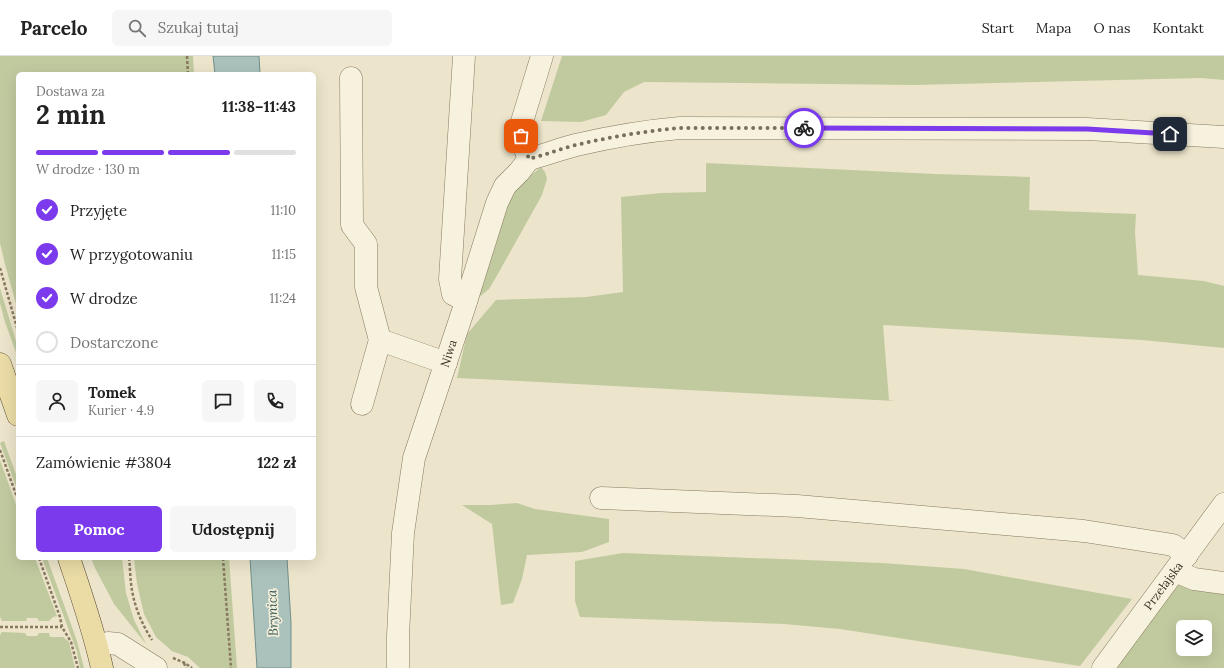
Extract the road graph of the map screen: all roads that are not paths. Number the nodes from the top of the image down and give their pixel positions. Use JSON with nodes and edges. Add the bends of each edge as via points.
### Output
{"nodes":[{"id":1,"x":464,"y":56,"type":"edge"},
{"id":2,"x":542,"y":56,"type":"edge"},
{"id":3,"x":352,"y":78,"type":"dead end"},
{"id":4,"x":1224,"y":137,"type":"edge"},
{"id":5,"x":529,"y":159,"type":"junction"},
{"id":6,"x":466,"y":301,"type":"junction"},
{"id":7,"x":380,"y":340,"type":"junction"},
{"id":8,"x":446,"y":363,"type":"junction"},
{"id":9,"x":0,"y":364,"type":"edge"},
{"id":10,"x":362,"y":404,"type":"dead end"},
{"id":11,"x":16,"y":409,"type":"edge"},
{"id":12,"x":601,"y":498,"type":"dead end"},
{"id":13,"x":1224,"y":504,"type":"edge"},
{"id":14,"x":70,"y":560,"type":"edge"},
{"id":15,"x":1181,"y":563,"type":"junction"},
{"id":16,"x":1224,"y":583,"type":"edge"},
{"id":17,"x":97,"y":645,"type":"junction"},
{"id":18,"x":102,"y":668,"type":"edge"},
{"id":19,"x":156,"y":668,"type":"edge"},
{"id":20,"x":398,"y":668,"type":"edge"},
{"id":21,"x":1103,"y":668,"type":"edge"}],
"edges":[{"from":1,"to":6,"type":"street","via":[[450,279],[453,294]]},
{"from":2,"to":5,"type":"street","via":[[520,128]]},
{"from":3,"to":7,"type":"street","via":[[352,226],[366,244],[366,287]]},
{"from":4,"to":5,"type":"street","via":[[1087,129],[680,128],[659,129],[576,145]]},
{"from":5,"to":6,"type":"street","name":"Niwa","via":[[505,186],[497,203]]},
{"from":6,"to":8,"type":"street","name":"Niwa"},
{"from":7,"to":8,"type":"street"},
{"from":7,"to":10,"type":"street"},
{"from":8,"to":20,"type":"street","name":"Niwa","via":[[414,458],[403,533]]},
{"from":9,"to":11,"type":"main road"},
{"from":12,"to":15,"type":"street","via":[[797,506],[1084,531],[1173,545]]},
{"from":13,"to":15,"type":"street","name":"Przełajska"},
{"from":14,"to":17,"type":"main road"},
{"from":15,"to":16,"type":"street","via":[[1194,579]]},
{"from":15,"to":21,"type":"street","name":"Przełajska"},
{"from":17,"to":18,"type":"main road"},
{"from":17,"to":19,"type":"street","via":[[118,644]]}]}
